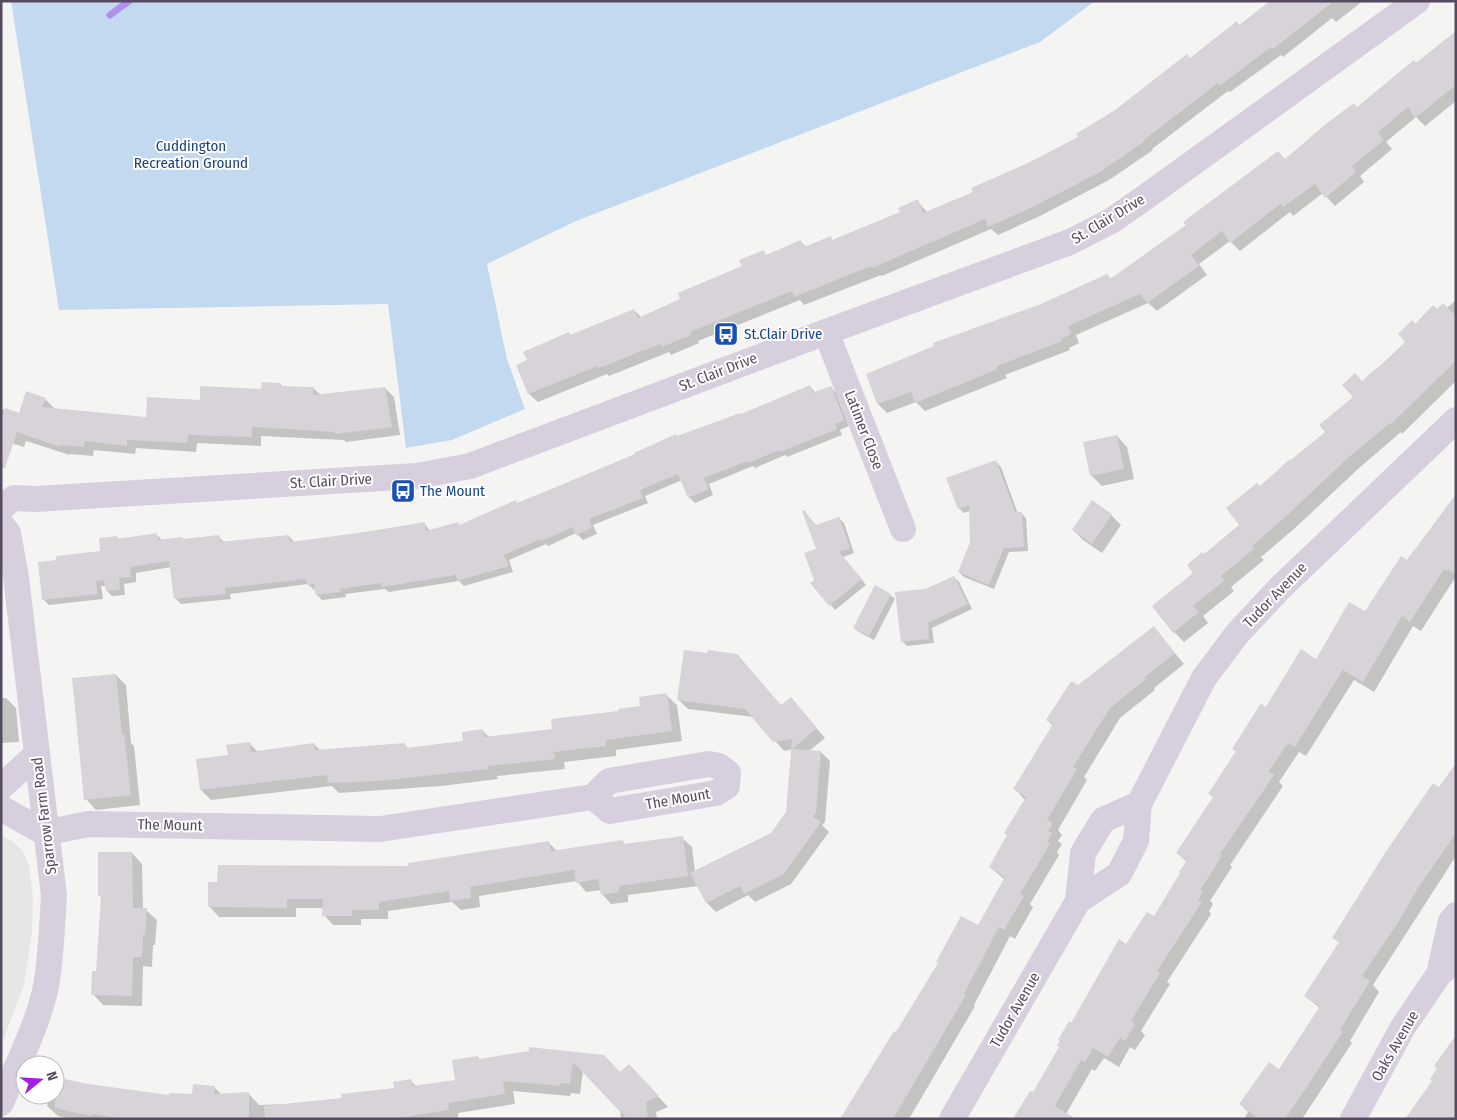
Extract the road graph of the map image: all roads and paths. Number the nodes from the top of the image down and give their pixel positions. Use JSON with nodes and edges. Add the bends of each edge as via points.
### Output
{"nodes":[{"id":1,"x":1417,"y":1,"type":"edge"},
{"id":2,"x":826,"y":332,"type":"junction"},
{"id":3,"x":1456,"y":420,"type":"edge"},
{"id":4,"x":1,"y":508,"type":"edge"},
{"id":5,"x":1,"y":524,"type":"edge"},
{"id":6,"x":903,"y":529,"type":"dead end"},
{"id":7,"x":37,"y":754,"type":"junction"},
{"id":8,"x":1,"y":787,"type":"edge"},
{"id":9,"x":593,"y":797,"type":"dead end"},
{"id":10,"x":1139,"y":804,"type":"junction"},
{"id":11,"x":1,"y":808,"type":"edge"},
{"id":12,"x":45,"y":833,"type":"junction"},
{"id":13,"x":1078,"y":901,"type":"junction"},
{"id":14,"x":1456,"y":915,"type":"edge"},
{"id":15,"x":1447,"y":967,"type":"edge"},
{"id":16,"x":1,"y":1102,"type":"edge"},
{"id":17,"x":952,"y":1119,"type":"edge"},
{"id":18,"x":1354,"y":1119,"type":"edge"}],
"edges":[{"from":1,"to":2,"type":"street","name":"St. Clair Drive","via":[[1111,221],[1070,242]]},
{"from":2,"to":4,"type":"street","name":"St. Clair Drive","via":[[470,466],[417,476],[14,498]]},
{"from":2,"to":6,"type":"street","name":"Latimer Close"},
{"from":3,"to":10,"type":"street","name":"Tudor Avenue","via":[[1280,588],[1237,634],[1204,678]]},
{"from":5,"to":7,"type":"street","name":"Sparrow Farm Road","via":[[8,533],[16,578]]},
{"from":7,"to":8,"type":"street"},
{"from":7,"to":12,"type":"street","name":"Sparrow Farm Road"},
{"from":9,"to":12,"type":"street","name":"The Mount","via":[[380,829],[88,824]]},
{"from":10,"to":13,"type":"street","name":"Tudor Avenue","via":[[1136,841],[1118,874]]},
{"from":10,"to":13,"type":"street","name":"Tudor Avenue","via":[[1103,820],[1083,853]]},
{"from":11,"to":12,"type":"street"},
{"from":12,"to":16,"type":"street","name":"Sparrow Farm Road","via":[[54,896],[45,991]]},
{"from":13,"to":17,"type":"street","name":"Tudor Avenue"},
{"from":14,"to":15,"type":"street","name":"Oaks Avenue","via":[[1451,922]]},
{"from":15,"to":18,"type":"street","name":"Oaks Avenue","via":[[1403,1027]]}]}
